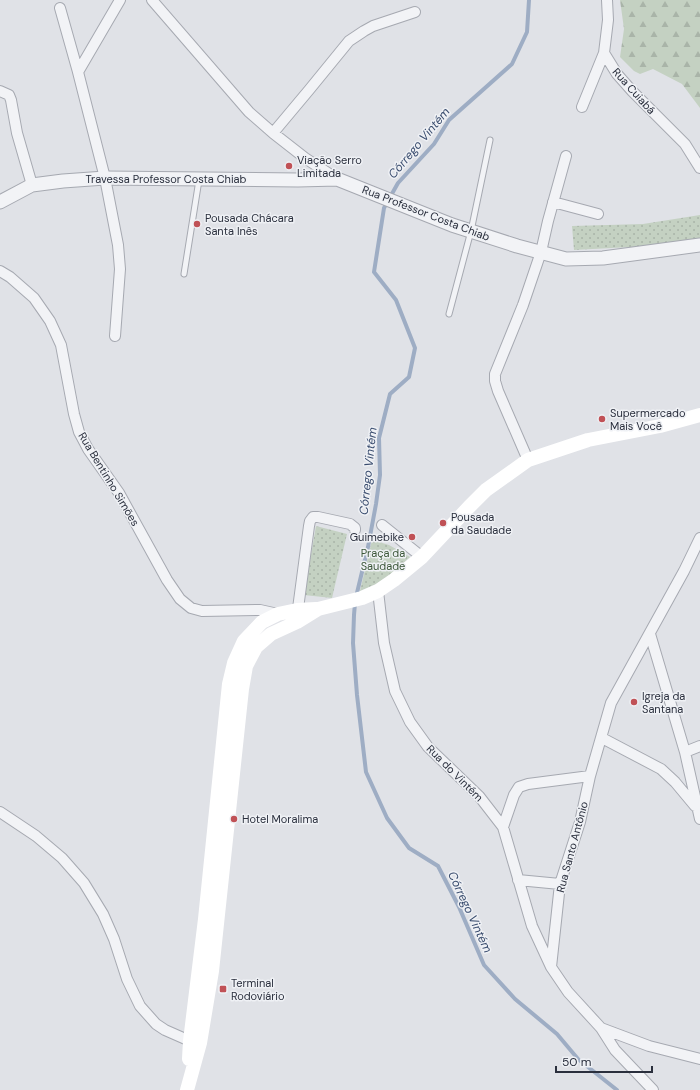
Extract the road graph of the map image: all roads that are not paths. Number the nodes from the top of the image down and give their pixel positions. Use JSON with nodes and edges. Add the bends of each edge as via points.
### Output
{"nodes":[{"id":1,"x":120,"y":0,"type":"edge"},
{"id":2,"x":152,"y":0,"type":"edge"},
{"id":3,"x":608,"y":0,"type":"edge"},
{"id":4,"x":60,"y":8,"type":"dead end"},
{"id":5,"x":415,"y":12,"type":"dead end"},
{"id":6,"x":604,"y":53,"type":"junction"},
{"id":7,"x":78,"y":72,"type":"junction"},
{"id":8,"x":0,"y":91,"type":"edge"},
{"id":9,"x":582,"y":106,"type":"dead end"},
{"id":10,"x":273,"y":133,"type":"junction"},
{"id":11,"x":490,"y":140,"type":"dead end"},
{"id":12,"x":566,"y":156,"type":"dead end"},
{"id":13,"x":700,"y":168,"type":"edge"},
{"id":14,"x":105,"y":178,"type":"junction"},
{"id":15,"x":199,"y":179,"type":"junction"},
{"id":16,"x":337,"y":179,"type":"junction"},
{"id":17,"x":32,"y":185,"type":"junction"},
{"id":18,"x":0,"y":202,"type":"edge"},
{"id":19,"x":553,"y":202,"type":"junction"},
{"id":20,"x":598,"y":214,"type":"dead end"},
{"id":21,"x":470,"y":231,"type":"junction"},
{"id":22,"x":700,"y":245,"type":"edge"},
{"id":23,"x":541,"y":252,"type":"junction"},
{"id":24,"x":0,"y":272,"type":"edge"},
{"id":25,"x":184,"y":274,"type":"dead end"},
{"id":26,"x":449,"y":314,"type":"dead end"},
{"id":27,"x":115,"y":336,"type":"dead end"},
{"id":28,"x":700,"y":415,"type":"edge"},
{"id":29,"x":528,"y":460,"type":"junction"},
{"id":30,"x":382,"y":525,"type":"dead end"},
{"id":31,"x":355,"y":530,"type":"dead end"},
{"id":32,"x":700,"y":538,"type":"edge"},
{"id":33,"x":422,"y":556,"type":"junction"},
{"id":34,"x":378,"y":591,"type":"junction"},
{"id":35,"x":278,"y":614,"type":"junction"},
{"id":36,"x":297,"y":616,"type":"junction"},
{"id":37,"x":650,"y":634,"type":"junction"},
{"id":38,"x":602,"y":738,"type":"junction"},
{"id":39,"x":700,"y":746,"type":"edge"},
{"id":40,"x":685,"y":752,"type":"junction"},
{"id":41,"x":590,"y":776,"type":"junction"},
{"id":42,"x":698,"y":810,"type":"edge"},
{"id":43,"x":0,"y":812,"type":"edge"},
{"id":44,"x":700,"y":820,"type":"edge"},
{"id":45,"x":503,"y":827,"type":"junction"},
{"id":46,"x":518,"y":880,"type":"junction"},
{"id":47,"x":560,"y":884,"type":"junction"},
{"id":48,"x":211,"y":920,"type":"junction"},
{"id":49,"x":551,"y":967,"type":"junction"},
{"id":50,"x":601,"y":1028,"type":"junction"},
{"id":51,"x":190,"y":1041,"type":"junction"},
{"id":52,"x":700,"y":1059,"type":"edge"},
{"id":53,"x":187,"y":1090,"type":"edge"},
{"id":54,"x":653,"y":1090,"type":"edge"}],
"edges":[{"from":1,"to":7,"type":"street"},
{"from":2,"to":10,"type":"street","name":"Rua Professor Costa Chiab","via":[[249,112]]},
{"from":3,"to":6,"type":"street"},
{"from":4,"to":7,"type":"street"},
{"from":5,"to":10,"type":"street","via":[[373,26],[349,41]]},
{"from":6,"to":9,"type":"street"},
{"from":6,"to":13,"type":"street","name":"Rua Cuiabá","via":[[632,91],[685,144]]},
{"from":7,"to":14,"type":"street"},
{"from":8,"to":17,"type":"street","via":[[9,95],[11,100],[16,133]]},
{"from":10,"to":16,"type":"street","name":"Rua Professor Costa Chiab"},
{"from":11,"to":21,"type":"lane"},
{"from":12,"to":19,"type":"street"},
{"from":14,"to":15,"type":"street","name":"Travessa Professor Costa Chiab"},
{"from":14,"to":17,"type":"street","name":"Travessa Professor Costa Chiab"},
{"from":14,"to":27,"type":"street","via":[[118,244],[120,269]]},
{"from":15,"to":16,"type":"street","name":"Travessa Professor Costa Chiab"},
{"from":15,"to":25,"type":"lane"},
{"from":16,"to":21,"type":"street","name":"Rua Professor Costa Chiab"},
{"from":17,"to":18,"type":"street","name":"Travessa Professor Costa Chiab"},
{"from":19,"to":20,"type":"street"},
{"from":19,"to":23,"type":"street"},
{"from":21,"to":23,"type":"street","name":"Rua Professor Costa Chiab"},
{"from":21,"to":26,"type":"lane"},
{"from":22,"to":23,"type":"street","name":"Rua Professor Costa Chiab","via":[[603,258],[566,260]]},
{"from":23,"to":29,"type":"street","via":[[495,374],[498,391]]},
{"from":24,"to":35,"type":"street","name":"Rua Bentinho Simões","via":[[10,277],[34,298],[50,321],[61,345],[79,432],[119,493],[180,599],[192,608],[202,611],[260,610]]},
{"from":28,"to":29,"type":"main road","via":[[660,426],[588,440]]},
{"from":29,"to":33,"type":"main road","via":[[486,490]]},
{"from":30,"to":33,"type":"street"},
{"from":31,"to":36,"type":"street","via":[[350,524],[318,517],[313,517],[310,521]]},
{"from":32,"to":37,"type":"street","name":"Rua Santo Antônio"},
{"from":33,"to":34,"type":"main road"},
{"from":34,"to":36,"type":"main road"},
{"from":34,"to":45,"type":"street","name":"Rua do Vintém","via":[[384,643],[395,692],[410,722],[428,747],[479,796]]},
{"from":35,"to":36,"type":"main road"},
{"from":35,"to":48,"type":"main road","via":[[262,622],[244,641],[230,677]]},
{"from":36,"to":48,"type":"main road","via":[[256,647],[246,666]]},
{"from":37,"to":38,"type":"street","name":"Rua Santo Antônio","via":[[611,703]]},
{"from":37,"to":40,"type":"street"},
{"from":38,"to":41,"type":"street","name":"Rua Santo Antônio"},
{"from":38,"to":42,"type":"street","via":[[661,769]]},
{"from":39,"to":40,"type":"street"},
{"from":40,"to":42,"type":"street"},
{"from":41,"to":45,"type":"street","via":[[519,787]]},
{"from":41,"to":47,"type":"street","name":"Rua Santo Antônio","via":[[580,822]]},
{"from":42,"to":44,"type":"street"},
{"from":43,"to":51,"type":"street","via":[[36,836],[62,858],[84,883],[103,914],[140,1006],[156,1024]]},
{"from":45,"to":46,"type":"street","name":"Rua do Vintém"},
{"from":46,"to":47,"type":"street"},
{"from":46,"to":49,"type":"street","name":"Rua do Vintém","via":[[532,926]]},
{"from":47,"to":49,"type":"street","name":"Rua Santo Antônio"},
{"from":48,"to":51,"type":"main road"},
{"from":48,"to":53,"type":"main road","via":[[212,971],[200,1043]]},
{"from":49,"to":50,"type":"street","name":"Rua do Vintém","via":[[568,992]]},
{"from":50,"to":52,"type":"street","name":"Rua do Vintém","via":[[649,1046]]},
{"from":50,"to":54,"type":"street","name":"Rua do Vintém","via":[[615,1050]]},
{"from":51,"to":53,"type":"main road"}]}
